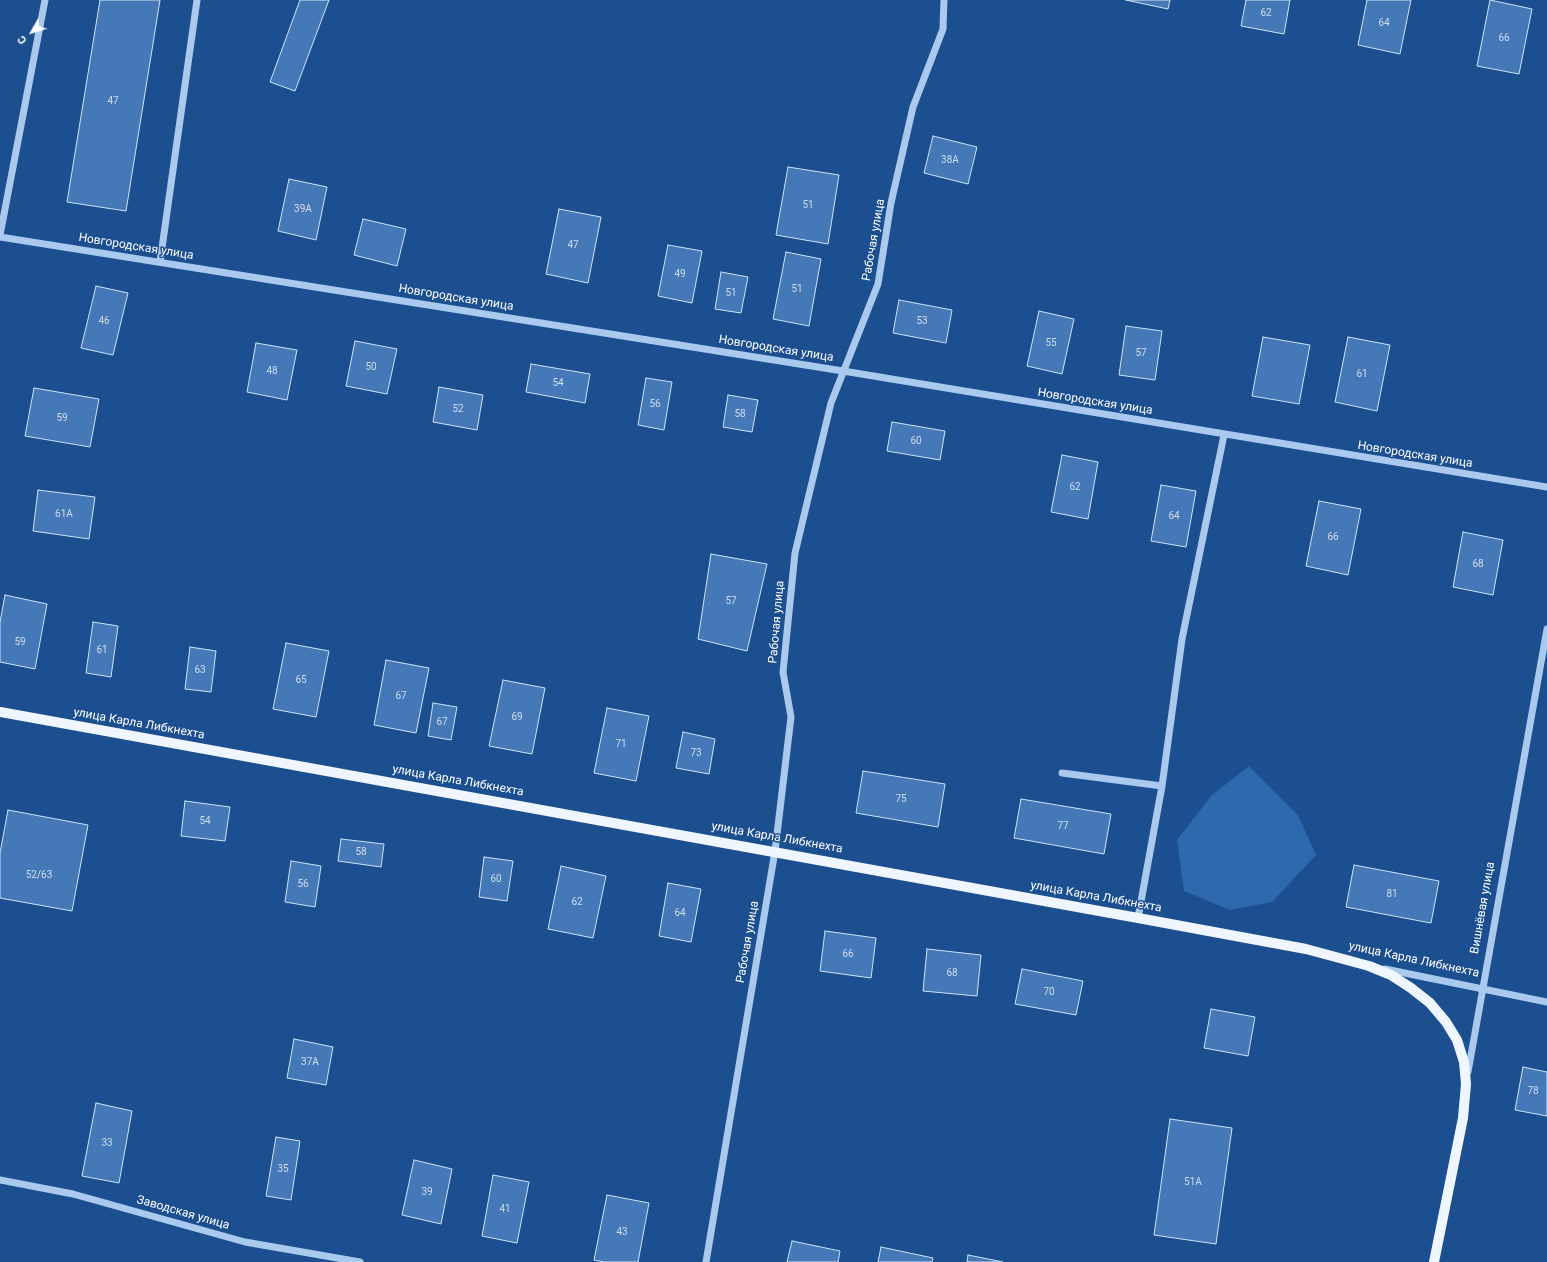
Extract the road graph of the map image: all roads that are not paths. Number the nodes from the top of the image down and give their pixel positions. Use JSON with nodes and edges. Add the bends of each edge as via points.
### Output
{"nodes":[{"id":1,"x":45,"y":0,"type":"edge"},
{"id":2,"x":197,"y":0,"type":"edge"},
{"id":3,"x":944,"y":0,"type":"edge"},
{"id":4,"x":0,"y":236,"type":"edge"},
{"id":5,"x":160,"y":262,"type":"junction"},
{"id":6,"x":843,"y":371,"type":"junction"},
{"id":7,"x":1224,"y":435,"type":"junction"},
{"id":8,"x":1547,"y":487,"type":"edge"},
{"id":9,"x":1547,"y":629,"type":"edge"},
{"id":10,"x":0,"y":712,"type":"edge"},
{"id":11,"x":1062,"y":773,"type":"dead end"},
{"id":12,"x":1162,"y":786,"type":"junction"},
{"id":13,"x":775,"y":851,"type":"junction"},
{"id":14,"x":1138,"y":918,"type":"junction"},
{"id":15,"x":1369,"y":966,"type":"junction"},
{"id":16,"x":1482,"y":988,"type":"junction"},
{"id":17,"x":1547,"y":1002,"type":"edge"},
{"id":18,"x":1466,"y":1084,"type":"junction"},
{"id":19,"x":0,"y":1180,"type":"edge"},
{"id":20,"x":360,"y":1262,"type":"edge"},
{"id":21,"x":706,"y":1262,"type":"edge"},
{"id":22,"x":1434,"y":1262,"type":"edge"}],
"edges":[{"from":1,"to":4,"type":"street"},
{"from":2,"to":5,"type":"street"},
{"from":3,"to":6,"type":"street","name":"Рабочая улица","via":[[943,29],[913,107],[891,204],[878,284]]},
{"from":4,"to":5,"type":"street","name":"Новгородская улица"},
{"from":5,"to":6,"type":"street","name":"Новгородская улица"},
{"from":6,"to":7,"type":"street","name":"Новгородская улица"},
{"from":6,"to":13,"type":"street","name":"Рабочая улица","via":[[831,403],[795,553],[783,672],[791,717]]},
{"from":7,"to":8,"type":"street","name":"Новгородская улица"},
{"from":7,"to":12,"type":"street","via":[[1182,639]]},
{"from":9,"to":16,"type":"street","name":"Вишнёвая улица"},
{"from":10,"to":13,"type":"main road","name":"улица Карла Либкнехта"},
{"from":11,"to":12,"type":"street"},
{"from":12,"to":14,"type":"street"},
{"from":13,"to":14,"type":"main road","name":"улица Карла Либкнехта"},
{"from":13,"to":21,"type":"street","name":"Рабочая улица"},
{"from":14,"to":15,"type":"main road","name":"улица Карла Либкнехта","via":[[1306,949]]},
{"from":15,"to":16,"type":"street","name":"улица Карла Либкнехта"},
{"from":15,"to":18,"type":"main road","via":[[1411,988],[1430,1003],[1446,1022],[1457,1040],[1464,1062]]},
{"from":16,"to":17,"type":"street","name":"улица Карла Либкнехта"},
{"from":16,"to":18,"type":"street","name":"Вишнёвая улица"},
{"from":18,"to":22,"type":"main road","name":"Вишнёвая улица","via":[[1462,1118]]},
{"from":19,"to":20,"type":"street","name":"Заводская улица","via":[[73,1194],[245,1242]]}]}
